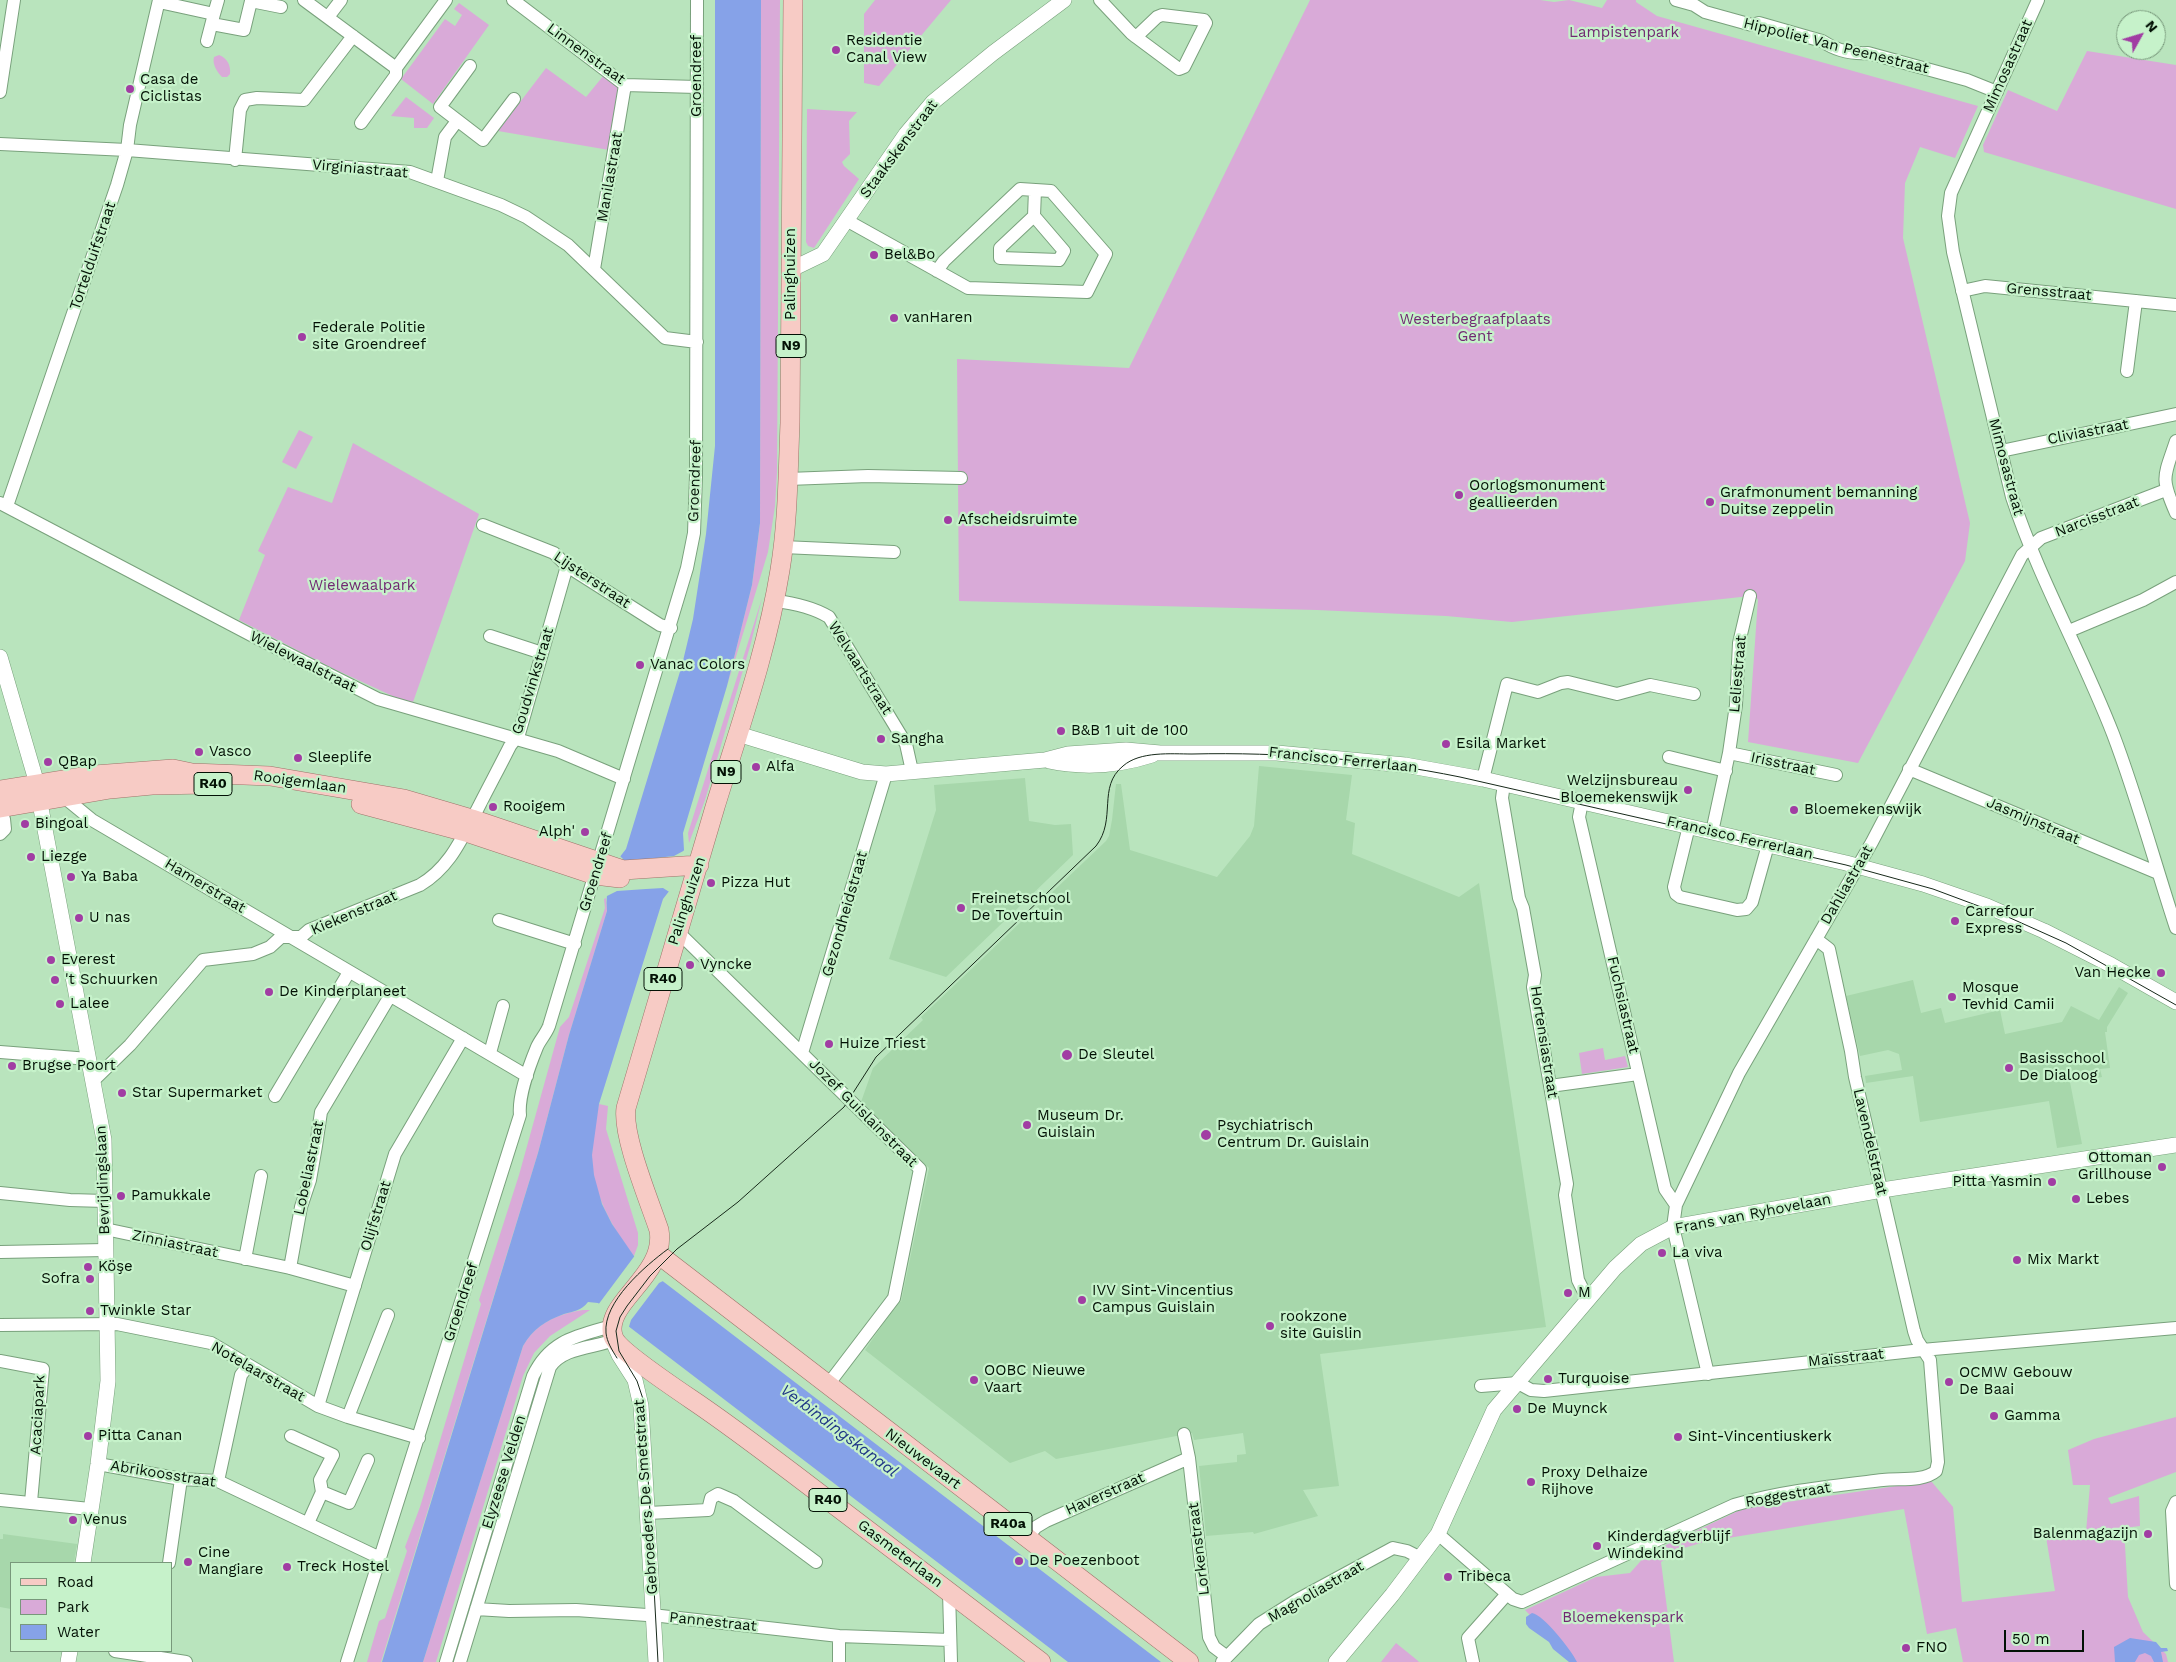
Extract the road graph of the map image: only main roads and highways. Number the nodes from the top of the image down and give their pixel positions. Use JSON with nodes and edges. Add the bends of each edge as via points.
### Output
{"nodes":[{"id":1,"x":793,"y":0,"type":"edge"},
{"id":2,"x":0,"y":790,"type":"edge"},
{"id":3,"x":38,"y":793,"type":"junction"},
{"id":4,"x":0,"y":808,"type":"edge"},
{"id":5,"x":469,"y":825,"type":"junction"},
{"id":6,"x":690,"y":870,"type":"junction"},
{"id":7,"x":655,"y":1260,"type":"junction"},
{"id":8,"x":1025,"y":1656,"type":"edge"},
{"id":9,"x":1041,"y":1662,"type":"edge"},
{"id":10,"x":1189,"y":1662,"type":"edge"}],
"edges":[{"from":1,"to":6,"type":"main road","name":"Palinghuizen","number":"N9","via":[[792,269],[788,479],[783,548],[768,635],[738,734]]},
{"from":2,"to":3,"type":"main road","name":"Rooigemlaan","number":"R40"},
{"from":3,"to":4,"type":"main road","name":"Rooigemlaan","number":"R40"},
{"from":3,"to":5,"type":"main road","name":"Rooigemlaan","number":"R40","via":[[64,797],[152,785],[270,788]]},
{"from":3,"to":5,"type":"main road","name":"Rooigemlaan","number":"R40","via":[[95,775],[173,769],[270,776],[404,799]]},
{"from":5,"to":6,"type":"main road","name":"Rooigemlaan","number":"R40","via":[[603,870]]},
{"from":6,"to":7,"type":"main road","name":"Palinghuizen","number":"R40","via":[[677,931],[624,1118],[659,1230],[660,1242]]},
{"from":7,"to":8,"type":"main road","name":"Gasmeterlaan","number":"R40","via":[[622,1304],[613,1329],[618,1345],[949,1592]]},
{"from":7,"to":10,"type":"main road","name":"Nieuwevaart","number":"R40a","via":[[828,1386]]},
{"from":8,"to":9,"type":"main road","name":"Gasmeterlaan","number":"R40"}]}
